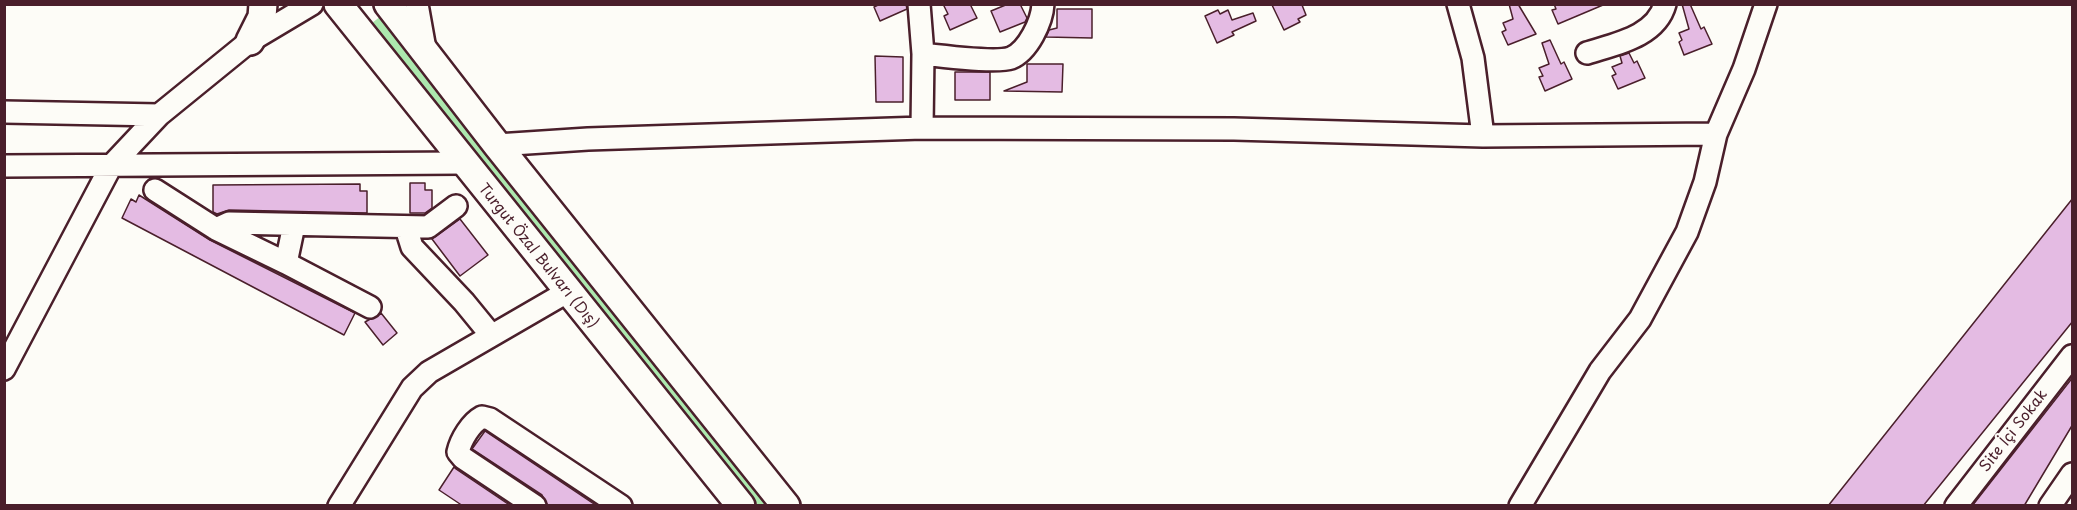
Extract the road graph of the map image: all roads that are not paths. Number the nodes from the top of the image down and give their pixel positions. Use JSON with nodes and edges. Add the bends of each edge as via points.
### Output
{"nodes":[{"id":1,"x":263,"y":4,"type":"edge"},
{"id":2,"x":312,"y":4,"type":"edge"},
{"id":3,"x":338,"y":4,"type":"edge"},
{"id":4,"x":388,"y":4,"type":"edge"},
{"id":5,"x":417,"y":4,"type":"edge"},
{"id":6,"x":919,"y":4,"type":"edge"},
{"id":7,"x":1043,"y":4,"type":"edge"},
{"id":8,"x":1458,"y":4,"type":"edge"},
{"id":9,"x":1665,"y":4,"type":"edge"},
{"id":10,"x":1766,"y":4,"type":"edge"},
{"id":11,"x":250,"y":40,"type":"junction"},
{"id":12,"x":426,"y":53,"type":"junction"},
{"id":13,"x":1587,"y":53,"type":"dead end"},
{"id":14,"x":923,"y":54,"type":"junction"},
{"id":15,"x":4,"y":112,"type":"edge"},
{"id":16,"x":159,"y":115,"type":"junction"},
{"id":17,"x":922,"y":128,"type":"junction"},
{"id":18,"x":1716,"y":134,"type":"junction"},
{"id":19,"x":1483,"y":136,"type":"junction"},
{"id":20,"x":497,"y":145,"type":"junction"},
{"id":21,"x":463,"y":163,"type":"junction"},
{"id":22,"x":4,"y":166,"type":"edge"},
{"id":23,"x":111,"y":166,"type":"junction"},
{"id":24,"x":155,"y":190,"type":"dead end"},
{"id":25,"x":456,"y":206,"type":"dead end"},
{"id":26,"x":294,"y":225,"type":"junction"},
{"id":27,"x":406,"y":228,"type":"junction"},
{"id":28,"x":216,"y":229,"type":"junction"},
{"id":29,"x":286,"y":263,"type":"junction"},
{"id":30,"x":567,"y":292,"type":"junction"},
{"id":31,"x":370,"y":307,"type":"dead end"},
{"id":32,"x":491,"y":335,"type":"junction"},
{"id":33,"x":2073,"y":356,"type":"edge"},
{"id":34,"x":4,"y":369,"type":"edge"},
{"id":35,"x":2073,"y":474,"type":"edge"},
{"id":36,"x":612,"y":503,"type":"edge"},
{"id":37,"x":339,"y":506,"type":"edge"},
{"id":38,"x":535,"y":506,"type":"edge"},
{"id":39,"x":741,"y":506,"type":"edge"},
{"id":40,"x":786,"y":506,"type":"edge"},
{"id":41,"x":1520,"y":506,"type":"edge"},
{"id":42,"x":1956,"y":506,"type":"edge"},
{"id":43,"x":2050,"y":506,"type":"edge"}],
"edges":[{"from":1,"to":11,"type":"main road","via":[[262,17]]},
{"from":2,"to":11,"type":"street"},
{"from":3,"to":21,"type":"main road","name":"Turgut Özal Bulvarı (Dış)"},
{"from":4,"to":12,"type":"main road"},
{"from":5,"to":12,"type":"street"},
{"from":6,"to":14,"type":"street"},
{"from":7,"to":14,"type":"street","via":[[1030,42],[1010,58]]},
{"from":8,"to":19,"type":"street","via":[[1473,58]]},
{"from":9,"to":13,"type":"street","via":[[1662,16],[1634,39]]},
{"from":10,"to":18,"type":"street"},
{"from":11,"to":16,"type":"street"},
{"from":12,"to":20,"type":"main road"},
{"from":14,"to":17,"type":"street"},
{"from":15,"to":16,"type":"street"},
{"from":16,"to":23,"type":"street"},
{"from":17,"to":19,"type":"street","via":[[1234,129]]},
{"from":17,"to":20,"type":"street"},
{"from":18,"to":19,"type":"street"},
{"from":18,"to":41,"type":"street","via":[[1705,182],[1687,232],[1640,319],[1600,371]]},
{"from":20,"to":40,"type":"main road"},
{"from":21,"to":23,"type":"street"},
{"from":21,"to":30,"type":"main road","name":"Turgut Özal Bulvarı (Dış)"},
{"from":22,"to":23,"type":"street"},
{"from":23,"to":34,"type":"street"},
{"from":24,"to":28,"type":"street"},
{"from":25,"to":27,"type":"street","via":[[428,227]]},
{"from":26,"to":27,"type":"street"},
{"from":26,"to":28,"type":"street","via":[[229,223]]},
{"from":26,"to":29,"type":"street"},
{"from":27,"to":32,"type":"street","via":[[412,247]]},
{"from":28,"to":29,"type":"street"},
{"from":29,"to":31,"type":"street"},
{"from":30,"to":32,"type":"street"},
{"from":30,"to":39,"type":"main road","name":"Turgut Özal Bulvarı (Dış)"},
{"from":32,"to":37,"type":"street","via":[[429,372],[412,388]]},
{"from":33,"to":42,"type":"street","name":"Site İçi Sokak"},
{"from":35,"to":43,"type":"street"},
{"from":36,"to":38,"type":"street","via":[[482,417],[458,452]]}]}
